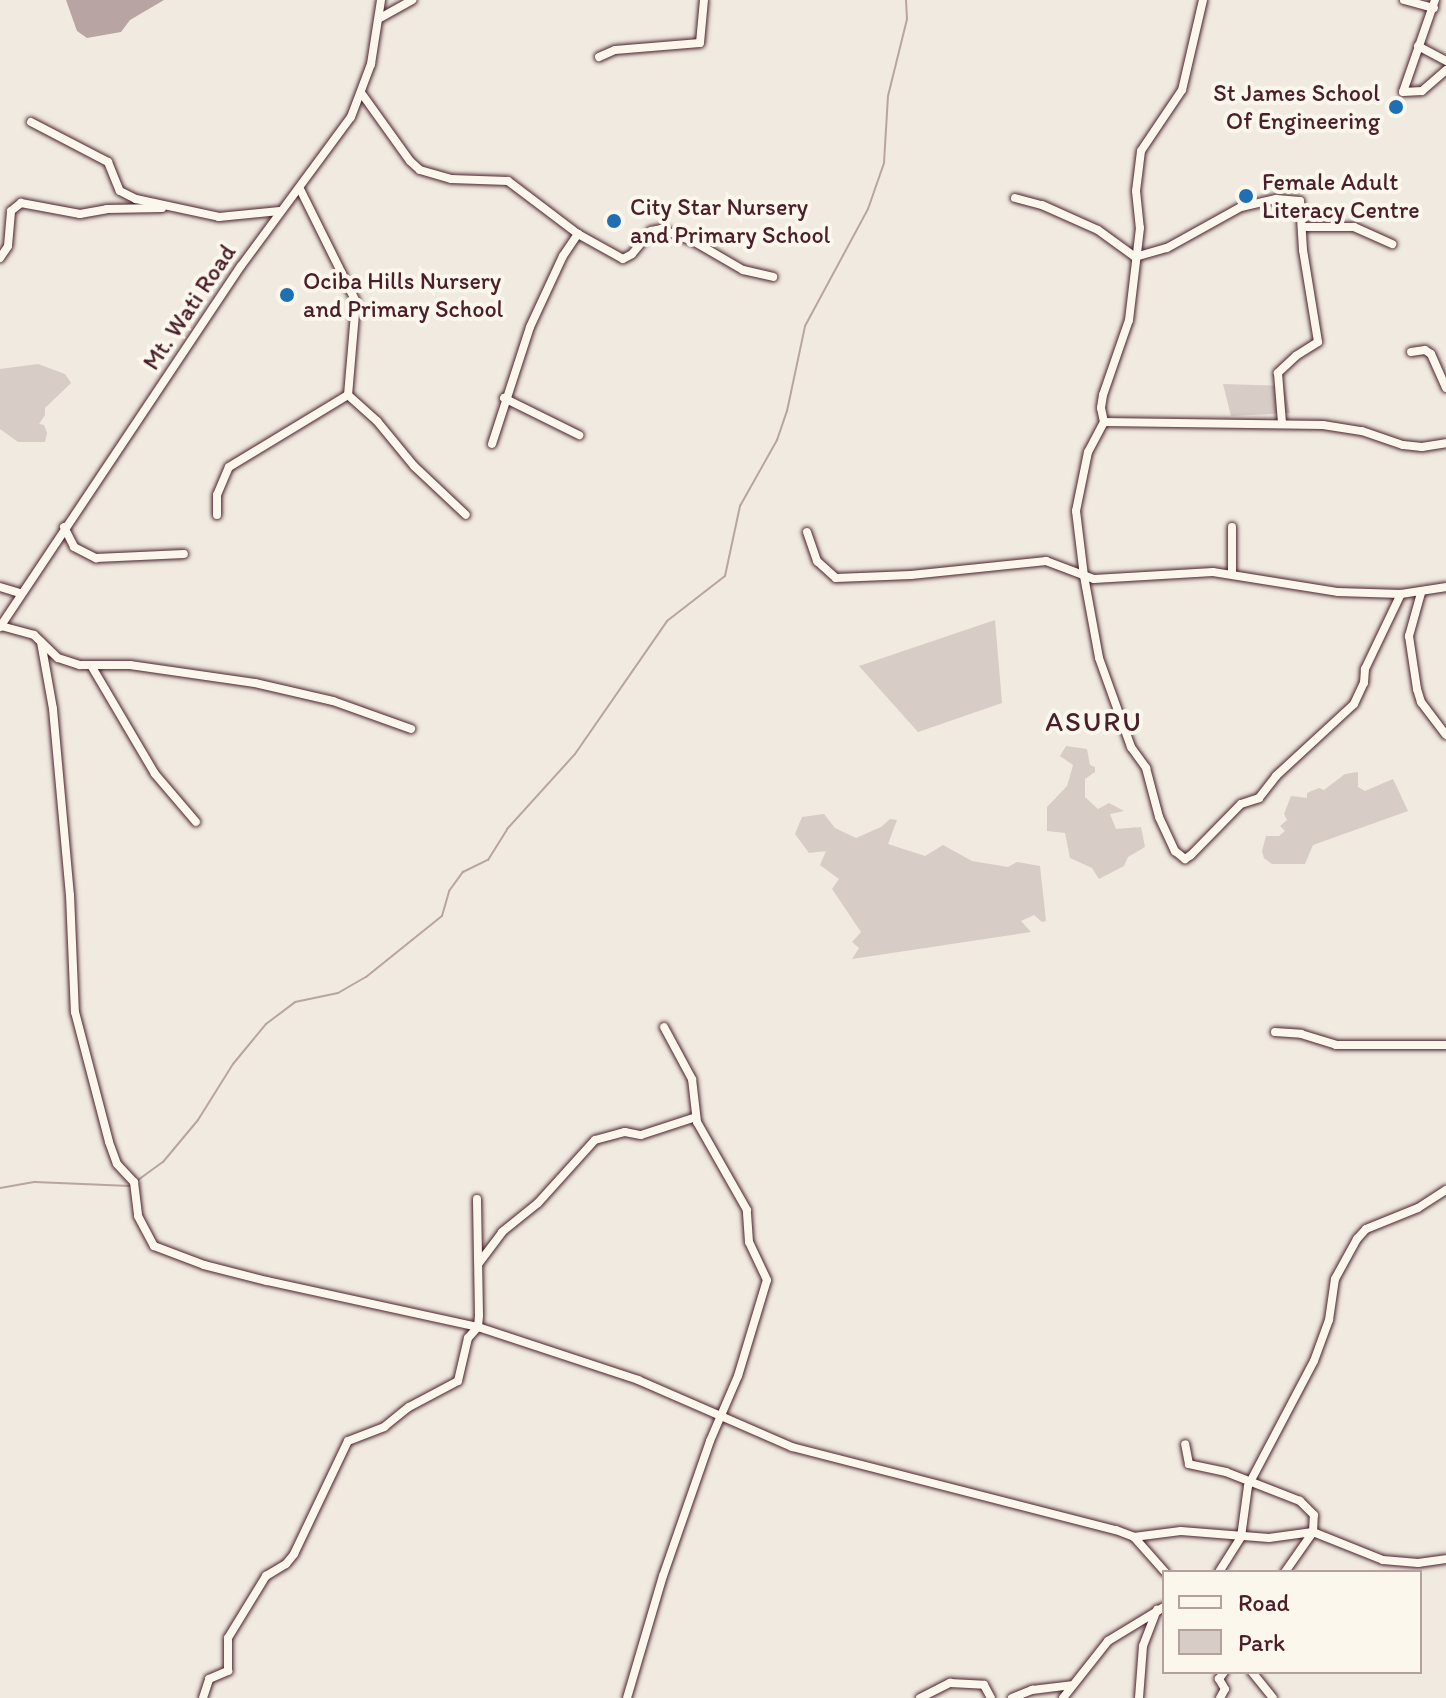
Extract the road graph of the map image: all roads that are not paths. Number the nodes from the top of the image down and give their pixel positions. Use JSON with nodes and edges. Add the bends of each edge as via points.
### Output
{"nodes":[{"id":1,"x":381,"y":0,"type":"edge"},
{"id":2,"x":412,"y":0,"type":"edge"},
{"id":3,"x":704,"y":0,"type":"edge"},
{"id":4,"x":1203,"y":0,"type":"edge"},
{"id":5,"x":1404,"y":0,"type":"edge"},
{"id":6,"x":1434,"y":4,"type":"edge"},
{"id":7,"x":380,"y":18,"type":"junction"},
{"id":8,"x":1418,"y":46,"type":"junction"},
{"id":9,"x":599,"y":57,"type":"dead end"},
{"id":10,"x":1446,"y":61,"type":"edge"},
{"id":11,"x":1446,"y":70,"type":"edge"},
{"id":12,"x":362,"y":94,"type":"junction"},
{"id":13,"x":31,"y":122,"type":"dead end"},
{"id":14,"x":300,"y":189,"type":"junction"},
{"id":15,"x":1015,"y":198,"type":"dead end"},
{"id":16,"x":166,"y":207,"type":"junction"},
{"id":17,"x":280,"y":211,"type":"junction"},
{"id":18,"x":1302,"y":227,"type":"junction"},
{"id":19,"x":578,"y":234,"type":"junction"},
{"id":20,"x":1392,"y":244,"type":"dead end"},
{"id":21,"x":1135,"y":257,"type":"junction"},
{"id":22,"x":0,"y":258,"type":"edge"},
{"id":23,"x":773,"y":277,"type":"dead end"},
{"id":24,"x":1411,"y":352,"type":"dead end"},
{"id":25,"x":1446,"y":388,"type":"edge"},
{"id":26,"x":348,"y":395,"type":"junction"},
{"id":27,"x":504,"y":398,"type":"junction"},
{"id":28,"x":1104,"y":422,"type":"junction"},
{"id":29,"x":1282,"y":423,"type":"junction"},
{"id":30,"x":579,"y":435,"type":"dead end"},
{"id":31,"x":1446,"y":443,"type":"edge"},
{"id":32,"x":492,"y":444,"type":"dead end"},
{"id":33,"x":217,"y":515,"type":"dead end"},
{"id":34,"x":466,"y":515,"type":"dead end"},
{"id":35,"x":64,"y":527,"type":"junction"},
{"id":36,"x":1232,"y":527,"type":"dead end"},
{"id":37,"x":807,"y":532,"type":"dead end"},
{"id":38,"x":184,"y":554,"type":"dead end"},
{"id":39,"x":1232,"y":573,"type":"junction"},
{"id":40,"x":1084,"y":576,"type":"junction"},
{"id":41,"x":0,"y":587,"type":"edge"},
{"id":42,"x":1446,"y":587,"type":"edge"},
{"id":43,"x":20,"y":593,"type":"junction"},
{"id":44,"x":1421,"y":593,"type":"junction"},
{"id":45,"x":1401,"y":594,"type":"junction"},
{"id":46,"x":0,"y":626,"type":"edge"},
{"id":47,"x":41,"y":642,"type":"junction"},
{"id":48,"x":92,"y":667,"type":"junction"},
{"id":49,"x":411,"y":729,"type":"dead end"},
{"id":50,"x":1446,"y":735,"type":"edge"},
{"id":51,"x":196,"y":822,"type":"dead end"},
{"id":52,"x":664,"y":1027,"type":"dead end"},
{"id":53,"x":1275,"y":1032,"type":"dead end"},
{"id":54,"x":1446,"y":1045,"type":"edge"},
{"id":55,"x":696,"y":1117,"type":"junction"},
{"id":56,"x":1446,"y":1190,"type":"edge"},
{"id":57,"x":477,"y":1199,"type":"dead end"},
{"id":58,"x":479,"y":1263,"type":"junction"},
{"id":59,"x":478,"y":1327,"type":"junction"},
{"id":60,"x":721,"y":1417,"type":"junction"},
{"id":61,"x":1185,"y":1444,"type":"dead end"},
{"id":62,"x":1250,"y":1483,"type":"junction"},
{"id":63,"x":1313,"y":1532,"type":"junction"},
{"id":64,"x":1134,"y":1537,"type":"junction"},
{"id":65,"x":1241,"y":1537,"type":"junction"},
{"id":66,"x":1446,"y":1559,"type":"edge"},
{"id":67,"x":1163,"y":1570,"type":"edge"},
{"id":68,"x":1220,"y":1570,"type":"edge"},
{"id":69,"x":1286,"y":1570,"type":"edge"},
{"id":70,"x":1161,"y":1608,"type":"edge"},
{"id":71,"x":1223,"y":1674,"type":"edge"},
{"id":72,"x":1254,"y":1674,"type":"edge"},
{"id":73,"x":1070,"y":1685,"type":"junction"},
{"id":74,"x":203,"y":1698,"type":"edge"},
{"id":75,"x":627,"y":1698,"type":"edge"},
{"id":76,"x":920,"y":1698,"type":"edge"},
{"id":77,"x":991,"y":1698,"type":"edge"},
{"id":78,"x":1012,"y":1698,"type":"edge"},
{"id":79,"x":1063,"y":1698,"type":"edge"},
{"id":80,"x":1139,"y":1698,"type":"edge"},
{"id":81,"x":1220,"y":1698,"type":"edge"},
{"id":82,"x":1273,"y":1698,"type":"edge"}],
"edges":[{"from":1,"to":7,"type":"street","name":"Mt. Wati Road"},
{"from":2,"to":7,"type":"street"},
{"from":3,"to":9,"type":"street","via":[[700,43],[615,50]]},
{"from":4,"to":21,"type":"street","via":[[1182,90],[1141,151]]},
{"from":5,"to":6,"type":"street"},
{"from":6,"to":8,"type":"street"},
{"from":7,"to":12,"type":"street","name":"Mt. Wati Road"},
{"from":8,"to":10,"type":"street"},
{"from":8,"to":11,"type":"street","via":[[1403,92],[1422,91]]},
{"from":12,"to":14,"type":"street","name":"Mt. Wati Road"},
{"from":12,"to":19,"type":"street","via":[[420,170],[451,179],[508,181]]},
{"from":13,"to":16,"type":"street","via":[[108,162],[125,195]]},
{"from":14,"to":17,"type":"street","name":"Mt. Wati Road"},
{"from":14,"to":26,"type":"street","via":[[356,302]]},
{"from":15,"to":21,"type":"street","via":[[1098,230]]},
{"from":16,"to":17,"type":"street","via":[[237,218]]},
{"from":16,"to":22,"type":"street","via":[[80,214],[21,203],[11,211],[8,246]]},
{"from":17,"to":35,"type":"street","name":"Mt. Wati Road"},
{"from":18,"to":20,"type":"street","via":[[1354,227]]},
{"from":18,"to":21,"type":"street","via":[[1300,201],[1264,201],[1228,213],[1167,248]]},
{"from":18,"to":29,"type":"street","via":[[1318,342],[1278,373]]},
{"from":19,"to":23,"type":"street","via":[[623,259],[651,231],[667,231],[729,264]]},
{"from":19,"to":27,"type":"street","via":[[530,327]]},
{"from":21,"to":28,"type":"street","via":[[1129,320],[1101,404]]},
{"from":24,"to":25,"type":"street","via":[[1428,351]]},
{"from":26,"to":33,"type":"street","via":[[229,467],[217,495]]},
{"from":26,"to":34,"type":"street"},
{"from":27,"to":30,"type":"street"},
{"from":27,"to":32,"type":"street"},
{"from":28,"to":29,"type":"street"},
{"from":28,"to":40,"type":"street","via":[[1088,452],[1076,511]]},
{"from":29,"to":31,"type":"street","via":[[1351,428],[1387,442],[1422,447]]},
{"from":35,"to":38,"type":"street","via":[[74,547],[96,558]]},
{"from":35,"to":43,"type":"street","name":"Mt. Wati Road"},
{"from":36,"to":39,"type":"street"},
{"from":37,"to":40,"type":"street","via":[[817,561],[836,578],[1034,561]]},
{"from":39,"to":40,"type":"street"},
{"from":39,"to":45,"type":"street","via":[[1338,592]]},
{"from":40,"to":45,"type":"street","via":[[1096,647],[1131,747],[1146,768],[1169,843],[1185,859],[1241,804],[1259,798],[1354,704]]},
{"from":41,"to":43,"type":"street"},
{"from":42,"to":44,"type":"street"},
{"from":43,"to":46,"type":"street","name":"Mt. Wati Road"},
{"from":44,"to":45,"type":"street"},
{"from":44,"to":50,"type":"street","via":[[1409,642],[1417,689]]},
{"from":46,"to":47,"type":"street"},
{"from":47,"to":48,"type":"street","via":[[58,658]]},
{"from":47,"to":59,"type":"street","via":[[53,709],[75,1012],[109,1142],[117,1164],[134,1182],[138,1216],[154,1246],[267,1281]]},
{"from":48,"to":49,"type":"street","via":[[130,665],[255,683],[333,701]]},
{"from":48,"to":51,"type":"street","via":[[155,774]]},
{"from":52,"to":55,"type":"street","via":[[692,1079]]},
{"from":53,"to":54,"type":"street","via":[[1336,1045]]},
{"from":55,"to":58,"type":"street","via":[[641,1135],[625,1132],[595,1140],[538,1203],[502,1232]]},
{"from":55,"to":60,"type":"street","via":[[747,1210],[749,1242],[767,1280]]},
{"from":56,"to":62,"type":"street","via":[[1360,1232],[1335,1279],[1329,1320],[1314,1361]]},
{"from":57,"to":58,"type":"street"},
{"from":58,"to":59,"type":"street"},
{"from":59,"to":60,"type":"street","via":[[638,1380]]},
{"from":59,"to":74,"type":"street","via":[[468,1338],[458,1381],[384,1427],[348,1441],[290,1560],[266,1576],[228,1638],[228,1671],[209,1679]]},
{"from":60,"to":64,"type":"street","via":[[819,1455]]},
{"from":60,"to":75,"type":"street","via":[[663,1576]]},
{"from":61,"to":62,"type":"street","via":[[1189,1464]]},
{"from":62,"to":63,"type":"street","via":[[1300,1501],[1314,1515]]},
{"from":62,"to":65,"type":"street"},
{"from":63,"to":65,"type":"street"},
{"from":63,"to":66,"type":"street","via":[[1383,1560]]},
{"from":63,"to":69,"type":"street"},
{"from":64,"to":65,"type":"street","via":[[1181,1531]]},
{"from":64,"to":67,"type":"street"},
{"from":65,"to":68,"type":"street"},
{"from":70,"to":73,"type":"street","via":[[1108,1641]]},
{"from":70,"to":80,"type":"street","via":[[1143,1646]]},
{"from":71,"to":81,"type":"street"},
{"from":72,"to":82,"type":"street"},
{"from":73,"to":78,"type":"street"},
{"from":73,"to":79,"type":"street"},
{"from":76,"to":77,"type":"street","via":[[950,1683],[984,1685]]}]}
